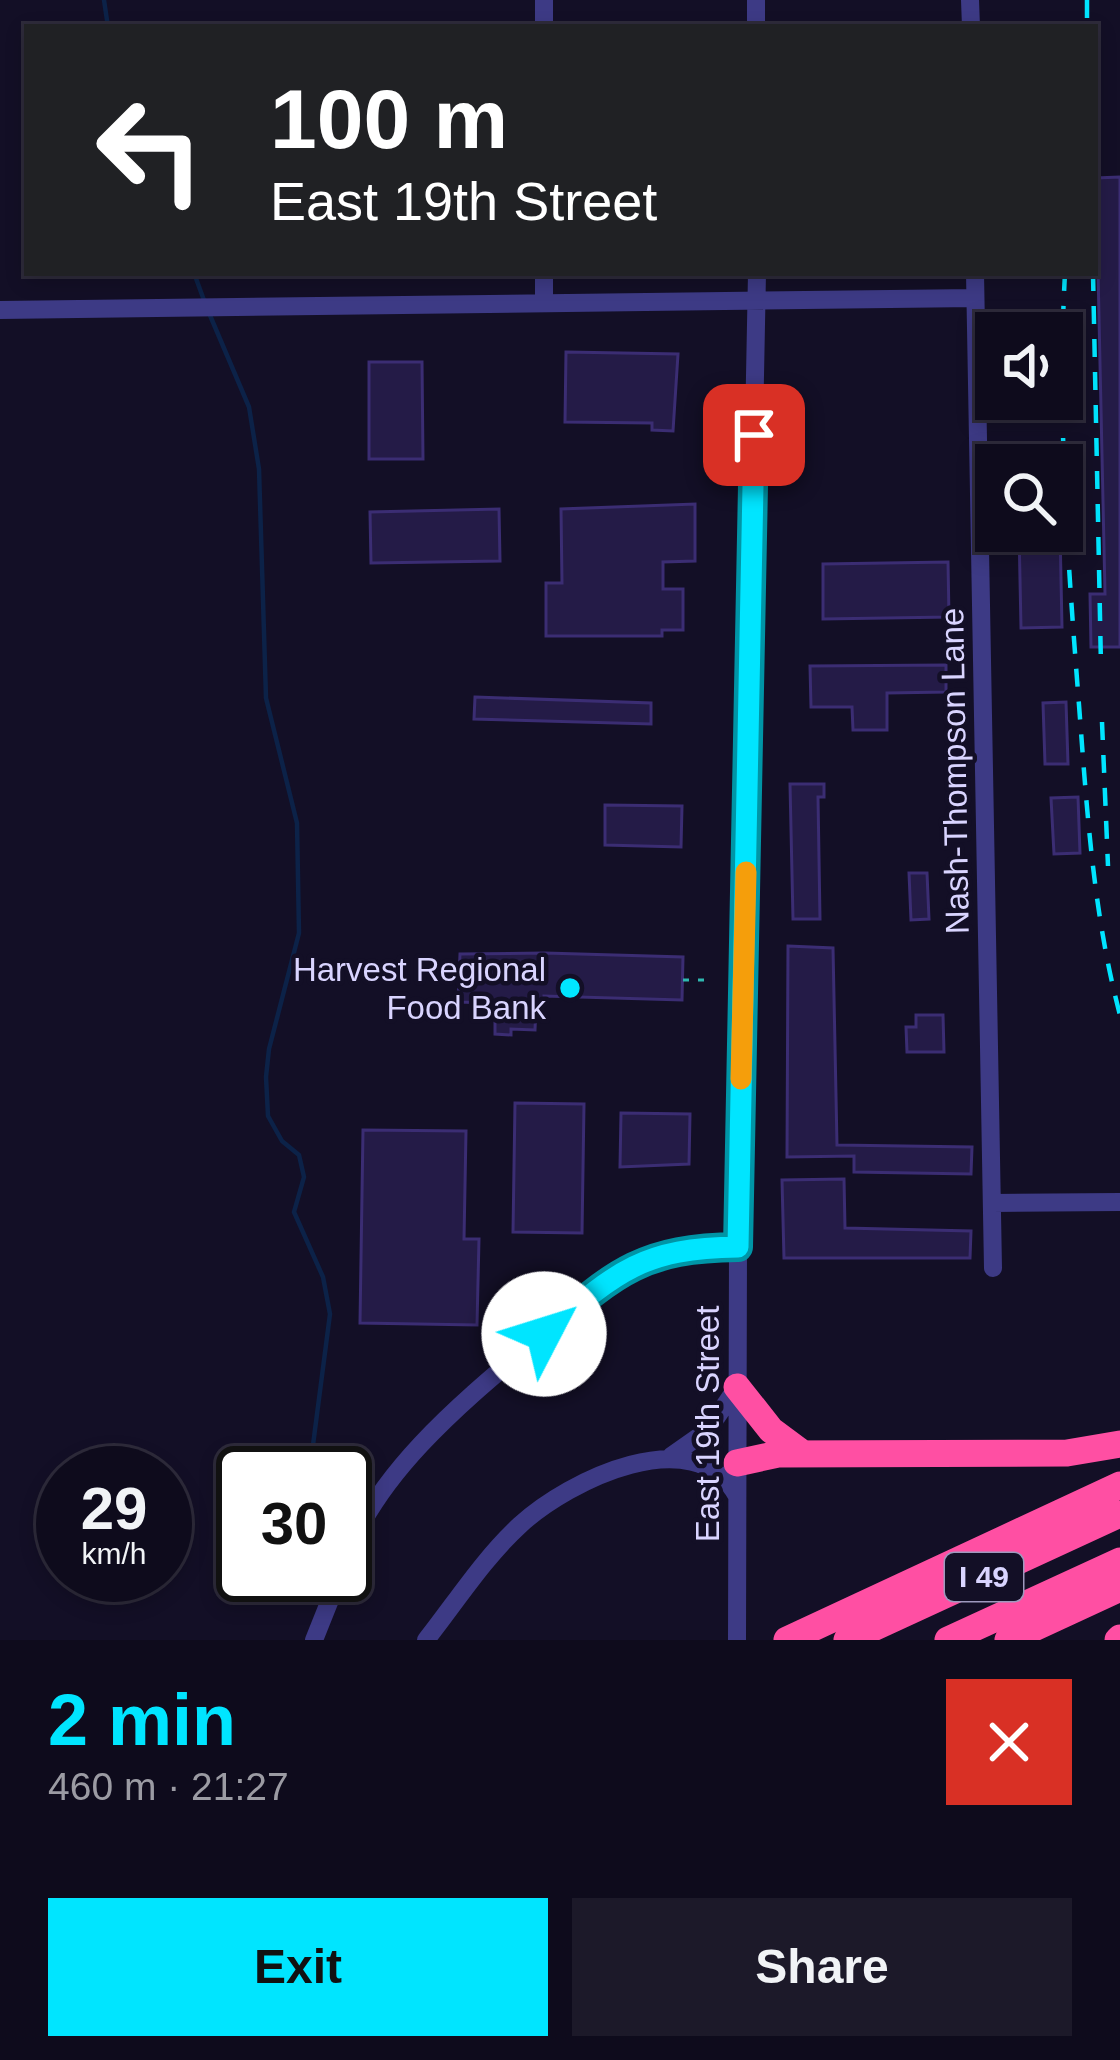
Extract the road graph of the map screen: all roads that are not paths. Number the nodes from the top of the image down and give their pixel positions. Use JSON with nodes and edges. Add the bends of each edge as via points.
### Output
{"nodes":[{"id":1,"x":544,"y":276,"type":"edge"},
{"id":2,"x":757,"y":276,"type":"edge"},
{"id":3,"x":975,"y":276,"type":"edge"},
{"id":4,"x":975,"y":298,"type":"junction"},
{"id":5,"x":757,"y":300,"type":"junction"},
{"id":6,"x":544,"y":302,"type":"junction"},
{"id":7,"x":0,"y":310,"type":"edge"},
{"id":8,"x":1120,"y":1202,"type":"edge"},
{"id":9,"x":992,"y":1203,"type":"junction"},
{"id":10,"x":738,"y":1247,"type":"junction"},
{"id":11,"x":993,"y":1268,"type":"dead end"},
{"id":12,"x":737,"y":1387,"type":"junction"},
{"id":13,"x":1120,"y":1444,"type":"edge"},
{"id":14,"x":802,"y":1454,"type":"junction"},
{"id":15,"x":668,"y":1457,"type":"junction"},
{"id":16,"x":737,"y":1463,"type":"junction"},
{"id":17,"x":1120,"y":1485,"type":"edge"},
{"id":18,"x":737,"y":1496,"type":"junction"},
{"id":19,"x":372,"y":1507,"type":"edge"},
{"id":20,"x":1120,"y":1514,"type":"edge"},
{"id":21,"x":1120,"y":1561,"type":"edge"},
{"id":22,"x":1120,"y":1588,"type":"edge"},
{"id":23,"x":329,"y":1602,"type":"edge"},
{"id":24,"x":737,"y":1634,"type":"edge"},
{"id":25,"x":314,"y":1640,"type":"edge"},
{"id":26,"x":426,"y":1640,"type":"edge"},
{"id":27,"x":787,"y":1640,"type":"edge"},
{"id":28,"x":848,"y":1640,"type":"edge"},
{"id":29,"x":948,"y":1640,"type":"edge"},
{"id":30,"x":1007,"y":1640,"type":"edge"}],
"edges":[{"from":1,"to":6,"type":"street"},
{"from":2,"to":5,"type":"street","name":"East 19th Street"},
{"from":3,"to":4,"type":"street","name":"Nash-Thompson Lane"},
{"from":4,"to":5,"type":"street"},
{"from":4,"to":9,"type":"street","name":"Nash-Thompson Lane"},
{"from":5,"to":6,"type":"street"},
{"from":5,"to":10,"type":"street","name":"East 19th Street"},
{"from":6,"to":7,"type":"street"},
{"from":8,"to":9,"type":"street"},
{"from":9,"to":11,"type":"street","name":"Nash-Thompson Lane"},
{"from":10,"to":12,"type":"street","name":"East 19th Street"},
{"from":10,"to":19,"type":"street","via":[[658,1254],[603,1283],[455,1409]]},
{"from":12,"to":14,"type":"highway"},
{"from":12,"to":15,"type":"street","via":[[708,1430]]},
{"from":12,"to":16,"type":"street","name":"East 19th Street"},
{"from":13,"to":14,"type":"highway","via":[[1067,1453]]},
{"from":14,"to":16,"type":"highway"},
{"from":15,"to":18,"type":"street","via":[[709,1465]]},
{"from":15,"to":26,"type":"street","via":[[586,1481],[544,1505],[506,1538]]},
{"from":16,"to":18,"type":"street","name":"East 19th Street"},
{"from":17,"to":27,"type":"highway"},
{"from":18,"to":24,"type":"street","name":"East 19th Street"},
{"from":20,"to":28,"type":"highway","number":"I 49"},
{"from":21,"to":29,"type":"highway","number":"I 49"},
{"from":22,"to":30,"type":"highway"},
{"from":23,"to":25,"type":"street"}]}
